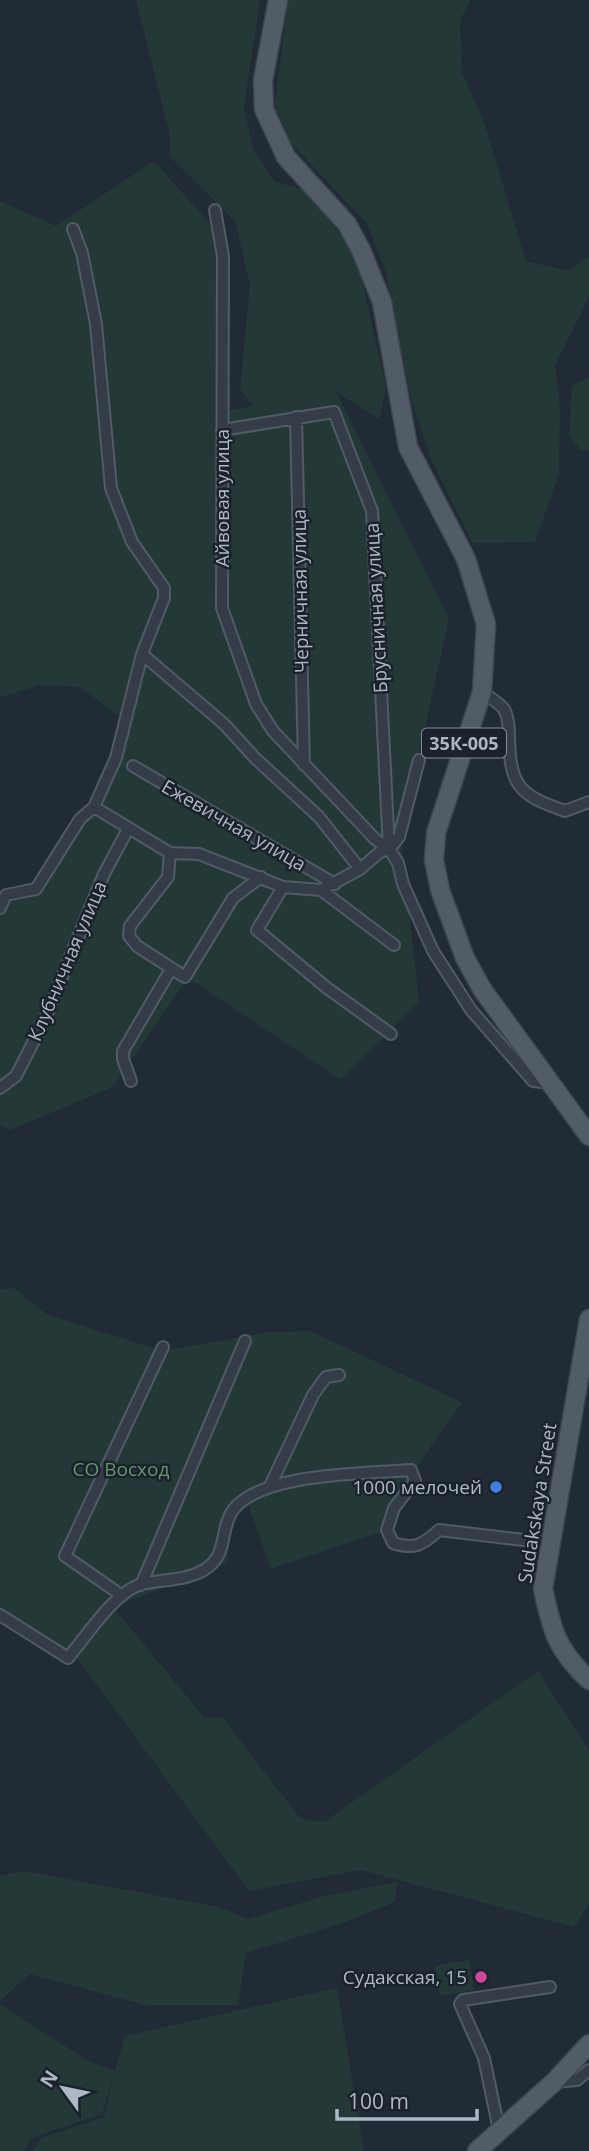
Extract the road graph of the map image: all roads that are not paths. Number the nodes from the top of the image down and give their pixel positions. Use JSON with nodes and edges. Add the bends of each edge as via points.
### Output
{"nodes":[{"id":1,"x":278,"y":0,"type":"edge"},
{"id":2,"x":215,"y":210,"type":"dead end"},
{"id":3,"x":73,"y":229,"type":"dead end"},
{"id":4,"x":296,"y":417,"type":"junction"},
{"id":5,"x":222,"y":430,"type":"junction"},
{"id":6,"x":142,"y":654,"type":"junction"},
{"id":7,"x":482,"y":692,"type":"junction"},
{"id":8,"x":419,"y":761,"type":"dead end"},
{"id":9,"x":304,"y":765,"type":"junction"},
{"id":10,"x":133,"y":766,"type":"dead end"},
{"id":11,"x":589,"y":802,"type":"edge"},
{"id":12,"x":94,"y":807,"type":"junction"},
{"id":13,"x":128,"y":829,"type":"junction"},
{"id":14,"x":389,"y":849,"type":"junction"},
{"id":15,"x":170,"y":853,"type":"junction"},
{"id":16,"x":360,"y":869,"type":"junction"},
{"id":17,"x":261,"y":877,"type":"junction"},
{"id":18,"x":335,"y":884,"type":"junction"},
{"id":19,"x":283,"y":887,"type":"junction"},
{"id":20,"x":321,"y":890,"type":"junction"},
{"id":21,"x":0,"y":908,"type":"edge"},
{"id":22,"x":394,"y":945,"type":"dead end"},
{"id":23,"x":171,"y":968,"type":"junction"},
{"id":24,"x":391,"y":1034,"type":"dead end"},
{"id":25,"x":131,"y":1082,"type":"dead end"},
{"id":26,"x":553,"y":1083,"type":"junction"},
{"id":27,"x":0,"y":1088,"type":"edge"},
{"id":28,"x":589,"y":1136,"type":"edge"},
{"id":29,"x":589,"y":1319,"type":"edge"},
{"id":30,"x":245,"y":1340,"type":"dead end"},
{"id":31,"x":163,"y":1347,"type":"dead end"},
{"id":32,"x":339,"y":1375,"type":"dead end"},
{"id":33,"x":270,"y":1486,"type":"junction"},
{"id":34,"x":549,"y":1543,"type":"junction"},
{"id":35,"x":141,"y":1585,"type":"junction"},
{"id":36,"x":121,"y":1595,"type":"junction"},
{"id":37,"x":0,"y":1615,"type":"edge"},
{"id":38,"x":589,"y":1680,"type":"edge"},
{"id":39,"x":550,"y":1987,"type":"dead end"},
{"id":40,"x":589,"y":2044,"type":"edge"},
{"id":41,"x":589,"y":2070,"type":"edge"},
{"id":42,"x":554,"y":2082,"type":"junction"},
{"id":43,"x":499,"y":2130,"type":"junction"},
{"id":44,"x":484,"y":2149,"type":"edge"}],
"edges":[{"from":1,"to":7,"type":"main road","number":"35К-005","via":[[263,80],[264,109],[286,157],[347,224],[382,302],[408,447],[479,593],[486,624]]},
{"from":2,"to":5,"type":"street","name":"Айвовая улица","via":[[223,256]]},
{"from":3,"to":6,"type":"street","via":[[96,324],[111,488],[132,542],[164,588]]},
{"from":4,"to":5,"type":"street"},
{"from":4,"to":9,"type":"street","name":"Черничная улица"},
{"from":4,"to":14,"type":"street","name":"Брусничная улица","via":[[334,412],[372,511]]},
{"from":5,"to":9,"type":"street","name":"Айвовая улица","via":[[222,608],[256,705],[273,732]]},
{"from":6,"to":12,"type":"street","via":[[116,758]]},
{"from":6,"to":16,"type":"street","via":[[224,724],[319,817]]},
{"from":7,"to":11,"type":"street","via":[[505,711],[510,768],[521,789],[565,811]]},
{"from":7,"to":26,"type":"main road","number":"35К-005","via":[[436,833],[434,860],[465,958],[501,1016]]},
{"from":8,"to":14,"type":"street","via":[[399,837]]},
{"from":9,"to":14,"type":"street","name":"Айвовая улица"},
{"from":10,"to":18,"type":"street","name":"Ежевичная улица"},
{"from":12,"to":13,"type":"street"},
{"from":12,"to":21,"type":"street","via":[[80,819],[36,889],[6,895]]},
{"from":13,"to":15,"type":"street"},
{"from":13,"to":27,"type":"street","name":"Клубничная улица","via":[[104,874],[44,1021],[16,1076]]},
{"from":14,"to":16,"type":"street"},
{"from":14,"to":26,"type":"street","via":[[433,951],[471,1010],[533,1081]]},
{"from":15,"to":17,"type":"street","via":[[199,855]]},
{"from":15,"to":23,"type":"street","via":[[168,877],[130,926],[129,936]]},
{"from":16,"to":18,"type":"street"},
{"from":17,"to":19,"type":"street"},
{"from":17,"to":23,"type":"street","via":[[233,898],[185,977]]},
{"from":18,"to":20,"type":"street"},
{"from":19,"to":20,"type":"street"},
{"from":19,"to":24,"type":"street","via":[[257,930]]},
{"from":20,"to":22,"type":"street"},
{"from":23,"to":25,"type":"street","via":[[123,1051]]},
{"from":26,"to":28,"type":"main road","number":"35К-005"},
{"from":29,"to":34,"type":"main road","name":"Sudakskaya Street"},
{"from":30,"to":35,"type":"street"},
{"from":31,"to":36,"type":"street","via":[[65,1556]]},
{"from":32,"to":33,"type":"street","via":[[326,1377],[313,1395]]},
{"from":33,"to":34,"type":"street","via":[[411,1470],[415,1481],[394,1507],[387,1530],[393,1543],[407,1548],[423,1545],[439,1530]]},
{"from":33,"to":35,"type":"street","via":[[232,1511],[217,1561],[202,1572]]},
{"from":34,"to":38,"type":"main road","name":"Sudakskaya Street","via":[[543,1589],[552,1634]]},
{"from":35,"to":36,"type":"street"},
{"from":36,"to":37,"type":"street","via":[[68,1658]]},
{"from":39,"to":43,"type":"street","via":[[460,2004],[484,2058]]},
{"from":40,"to":42,"type":"main road"},
{"from":41,"to":42,"type":"street","via":[[577,2080]]},
{"from":42,"to":43,"type":"main road"},
{"from":43,"to":44,"type":"main road"}]}
